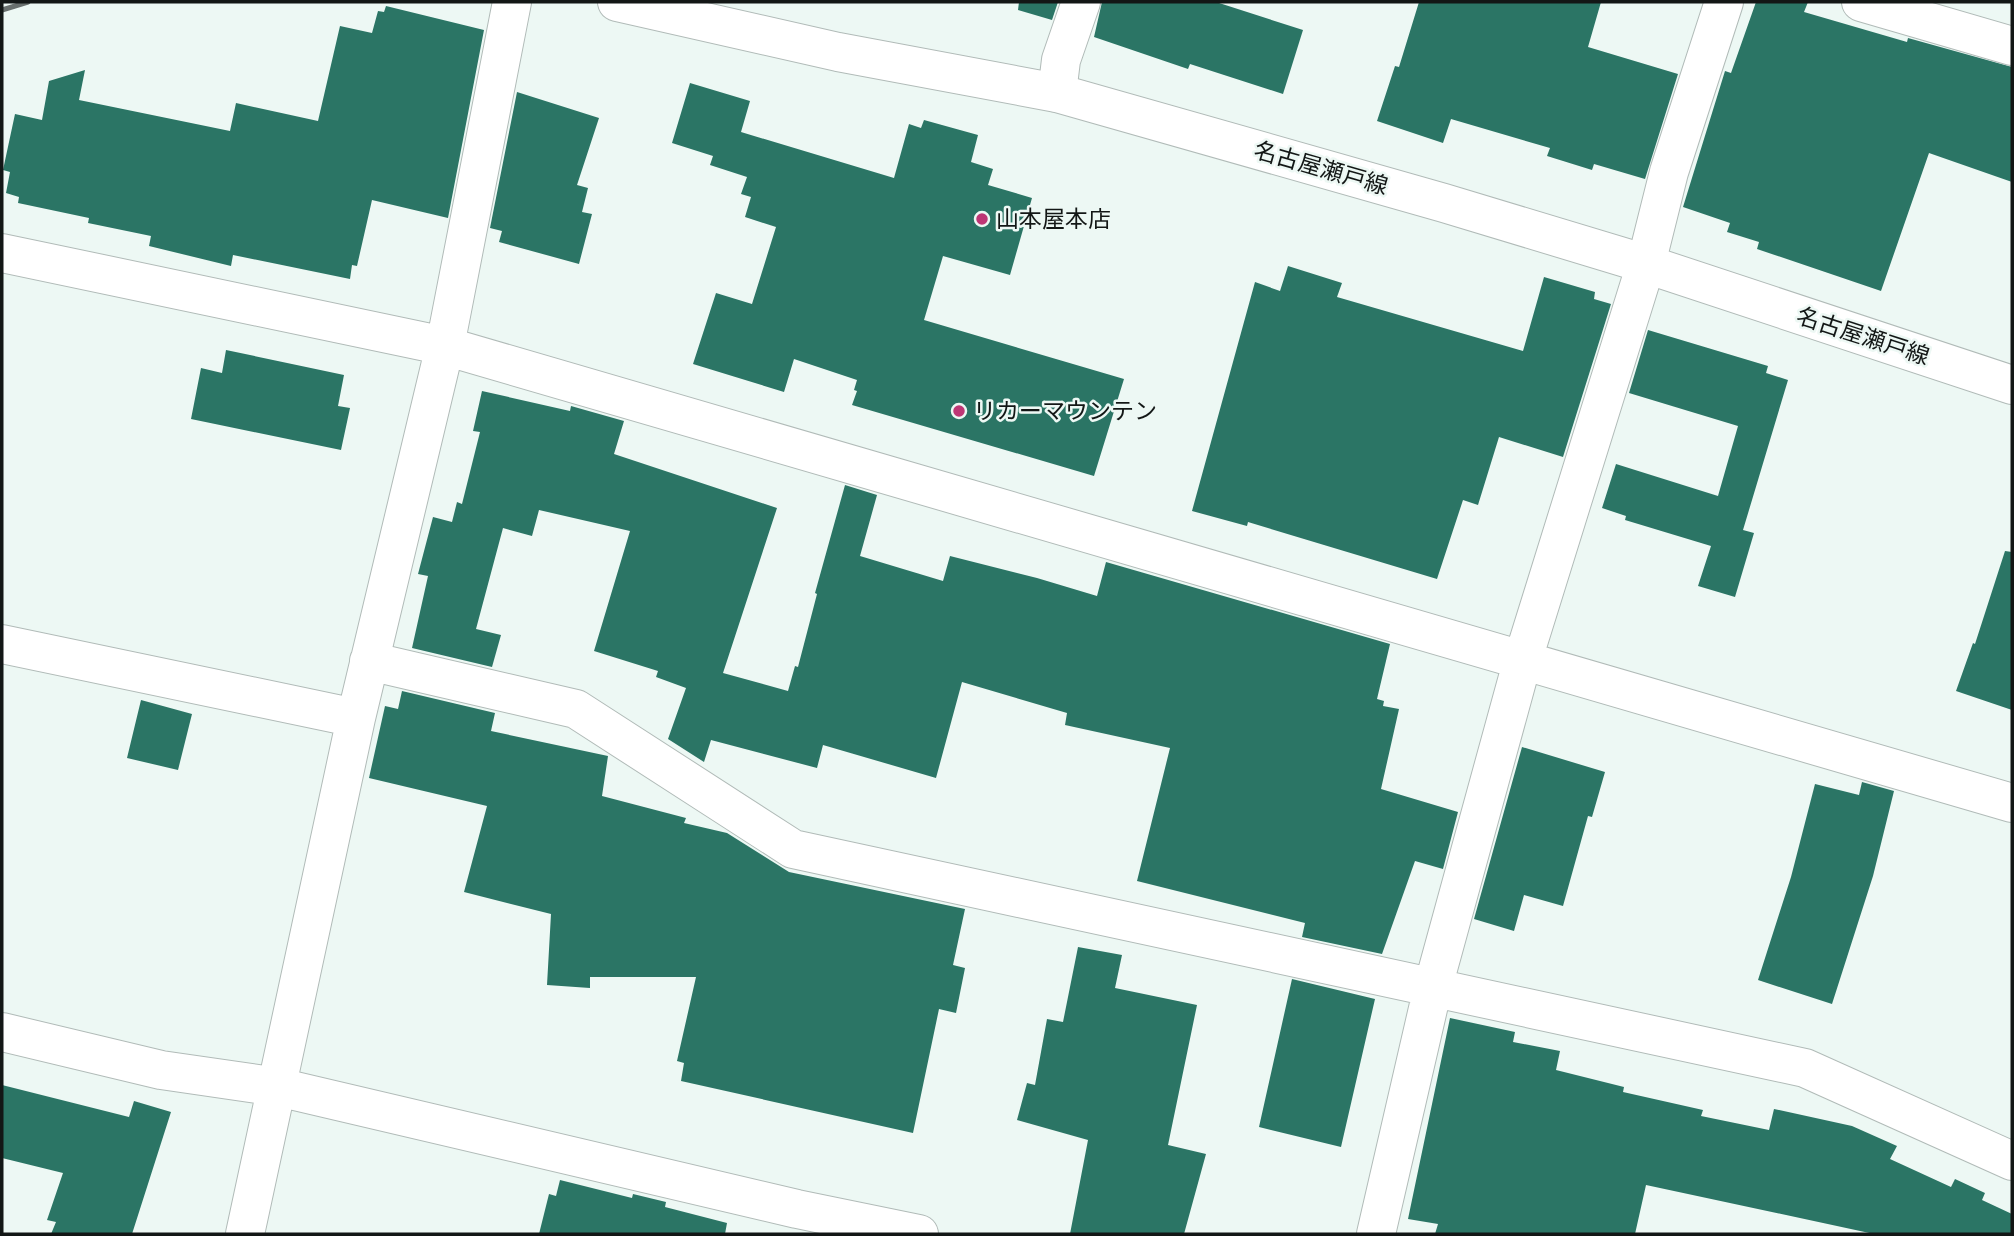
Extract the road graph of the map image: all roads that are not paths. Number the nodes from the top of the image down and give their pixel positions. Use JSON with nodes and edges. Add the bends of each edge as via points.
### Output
{"nodes":[{"id":1,"x":512,"y":2,"type":"edge"},
{"id":2,"x":617,"y":2,"type":"edge"},
{"id":3,"x":1081,"y":2,"type":"edge"},
{"id":4,"x":1724,"y":2,"type":"edge"},
{"id":5,"x":1861,"y":2,"type":"edge"},
{"id":6,"x":2012,"y":46,"type":"edge"},
{"id":7,"x":1057,"y":93,"type":"junction"},
{"id":8,"x":2,"y":253,"type":"edge"},
{"id":9,"x":1646,"y":264,"type":"junction"},
{"id":10,"x":444,"y":346,"type":"junction"},
{"id":11,"x":2012,"y":385,"type":"edge"},
{"id":12,"x":2,"y":644,"type":"edge"},
{"id":13,"x":1523,"y":659,"type":"junction"},
{"id":14,"x":369,"y":661,"type":"junction"},
{"id":15,"x":356,"y":718,"type":"junction"},
{"id":16,"x":2012,"y":803,"type":"edge"},
{"id":17,"x":1433,"y":987,"type":"junction"},
{"id":18,"x":2,"y":1032,"type":"edge"},
{"id":19,"x":278,"y":1087,"type":"junction"},
{"id":20,"x":2012,"y":1161,"type":"edge"},
{"id":21,"x":245,"y":1234,"type":"edge"},
{"id":22,"x":919,"y":1234,"type":"edge"},
{"id":23,"x":1376,"y":1234,"type":"edge"}],
"edges":[{"from":1,"to":10,"type":"street"},
{"from":2,"to":7,"type":"street","name":"名古屋瀬戸線","via":[[838,52]]},
{"from":3,"to":7,"type":"street","via":[[1062,60]]},
{"from":4,"to":9,"type":"street"},
{"from":5,"to":6,"type":"street"},
{"from":7,"to":9,"type":"street","name":"名古屋瀬戸線"},
{"from":8,"to":10,"type":"street"},
{"from":9,"to":11,"type":"street","name":"名古屋瀬戸線"},
{"from":9,"to":13,"type":"street"},
{"from":10,"to":13,"type":"street"},
{"from":10,"to":14,"type":"street"},
{"from":12,"to":15,"type":"street"},
{"from":13,"to":16,"type":"street"},
{"from":13,"to":17,"type":"street"},
{"from":14,"to":15,"type":"street"},
{"from":14,"to":17,"type":"street","via":[[576,709],[793,849]]},
{"from":15,"to":19,"type":"street"},
{"from":17,"to":20,"type":"street","via":[[1805,1068]]},
{"from":17,"to":23,"type":"street"},
{"from":18,"to":19,"type":"street","via":[[161,1070]]},
{"from":19,"to":21,"type":"street"},
{"from":19,"to":22,"type":"street"}]}
